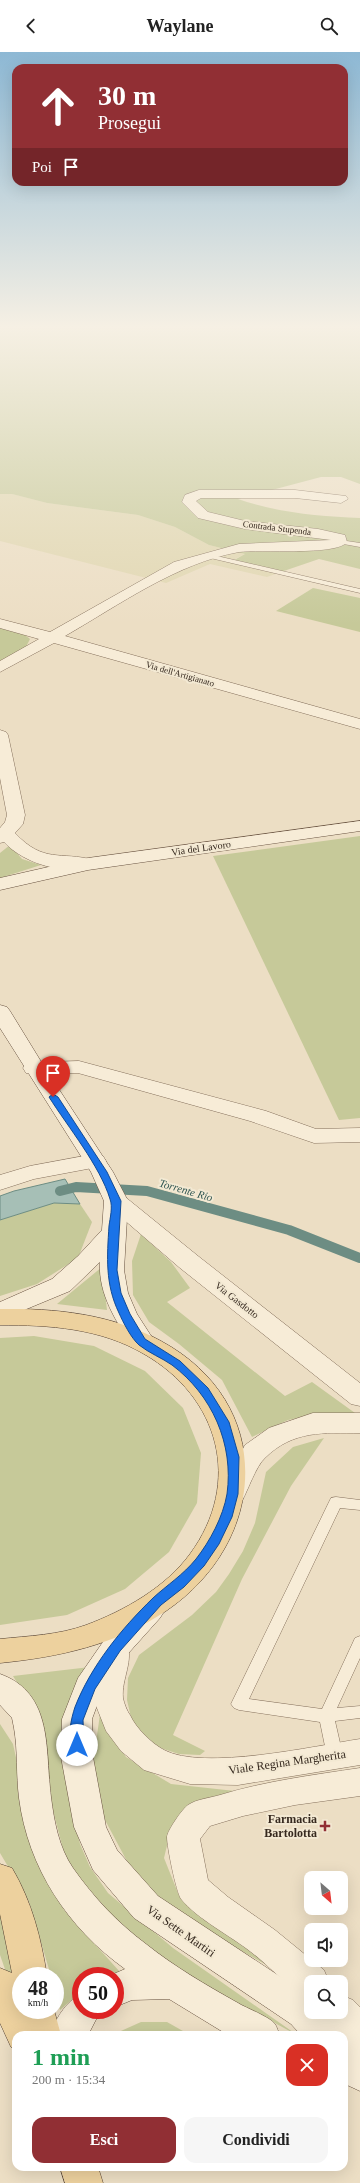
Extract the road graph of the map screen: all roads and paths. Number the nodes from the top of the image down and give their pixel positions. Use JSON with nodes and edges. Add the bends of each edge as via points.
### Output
{"nodes":[{"id":1,"x":341,"y":499,"type":"dead end"},
{"id":2,"x":340,"y":542,"type":"junction"},
{"id":3,"x":360,"y":545,"type":"edge"},
{"id":4,"x":208,"y":556,"type":"junction"},
{"id":5,"x":360,"y":591,"type":"edge"},
{"id":6,"x":0,"y":623,"type":"edge"},
{"id":7,"x":51,"y":638,"type":"junction"},
{"id":8,"x":0,"y":667,"type":"edge"},
{"id":9,"x":360,"y":724,"type":"edge"},
{"id":10,"x":0,"y":736,"type":"edge"},
{"id":11,"x":2,"y":753,"type":"edge"},
{"id":12,"x":360,"y":826,"type":"edge"},
{"id":13,"x":3,"y":836,"type":"edge"},
{"id":14,"x":88,"y":864,"type":"junction"},
{"id":15,"x":42,"y":873,"type":"junction"},
{"id":16,"x":0,"y":884,"type":"edge"},
{"id":17,"x":0,"y":897,"type":"edge"},
{"id":18,"x":0,"y":1011,"type":"edge"},
{"id":19,"x":0,"y":1040,"type":"edge"},
{"id":20,"x":34,"y":1068,"type":"junction"},
{"id":21,"x":360,"y":1136,"type":"edge"},
{"id":22,"x":98,"y":1166,"type":"junction"},
{"id":23,"x":0,"y":1184,"type":"edge"},
{"id":24,"x":116,"y":1201,"type":"junction"},
{"id":25,"x":115,"y":1231,"type":"junction"},
{"id":26,"x":0,"y":1312,"type":"edge"},
{"id":27,"x":0,"y":1317,"type":"edge"},
{"id":28,"x":142,"y":1342,"type":"junction"},
{"id":29,"x":360,"y":1397,"type":"edge"},
{"id":30,"x":360,"y":1423,"type":"edge"},
{"id":31,"x":232,"y":1494,"type":"junction"},
{"id":32,"x":360,"y":1505,"type":"edge"},
{"id":33,"x":157,"y":1602,"type":"junction"},
{"id":34,"x":360,"y":1642,"type":"edge"},
{"id":35,"x":115,"y":1648,"type":"junction"},
{"id":36,"x":0,"y":1651,"type":"edge"},
{"id":37,"x":0,"y":1687,"type":"edge"},
{"id":38,"x":360,"y":1712,"type":"edge"},
{"id":39,"x":326,"y":1716,"type":"junction"},
{"id":40,"x":348,"y":1754,"type":"edge"},
{"id":41,"x":360,"y":1782,"type":"edge"},
{"id":42,"x":0,"y":1879,"type":"edge"},
{"id":43,"x":29,"y":1967,"type":"edge"},
{"id":44,"x":304,"y":1975,"type":"edge"},
{"id":45,"x":174,"y":1983,"type":"junction"},
{"id":46,"x":0,"y":1984,"type":"edge"},
{"id":47,"x":124,"y":1986,"type":"edge"},
{"id":48,"x":39,"y":2019,"type":"edge"},
{"id":49,"x":78,"y":2019,"type":"edge"},
{"id":50,"x":348,"y":2019,"type":"edge"},
{"id":51,"x":21,"y":2031,"type":"edge"},
{"id":52,"x":42,"y":2031,"type":"edge"},
{"id":53,"x":69,"y":2031,"type":"edge"},
{"id":54,"x":255,"y":2031,"type":"edge"},
{"id":55,"x":320,"y":2031,"type":"edge"},
{"id":56,"x":360,"y":2032,"type":"edge"},
{"id":57,"x":348,"y":2060,"type":"edge"},
{"id":58,"x":360,"y":2073,"type":"edge"},
{"id":59,"x":348,"y":2081,"type":"edge"},
{"id":60,"x":360,"y":2088,"type":"edge"},
{"id":61,"x":80,"y":2171,"type":"edge"},
{"id":62,"x":84,"y":2183,"type":"edge"}],
"edges":[{"from":1,"to":2,"type":"street","name":"Contrada Stupenda","via":[[295,494],[199,494],[190,498],[189,502],[203,515],[245,525],[318,533],[340,538]]},
{"from":2,"to":3,"type":"lane"},
{"from":2,"to":4,"type":"street","name":"Contrada Stupenda","via":[[326,546],[238,548]]},
{"from":4,"to":5,"type":"lane"},
{"from":4,"to":7,"type":"street","name":"Contrada Stupenda","via":[[179,565]]},
{"from":6,"to":7,"type":"street","name":"Via dell'Artigianato"},
{"from":7,"to":8,"type":"street"},
{"from":7,"to":9,"type":"street","name":"Via dell'Artigianato"},
{"from":10,"to":11,"type":"street"},
{"from":11,"to":13,"type":"street","via":[[16,815],[14,824]]},
{"from":12,"to":14,"type":"street","name":"Via del Lavoro"},
{"from":13,"to":14,"type":"street","via":[[26,854],[53,862]]},
{"from":14,"to":15,"type":"street","name":"Via del Lavoro"},
{"from":15,"to":16,"type":"street","name":"Via del Lavoro"},
{"from":15,"to":17,"type":"street","name":"Via del Lavoro"},
{"from":18,"to":20,"type":"street"},
{"from":19,"to":20,"type":"street"},
{"from":20,"to":21,"type":"street","via":[[79,1067],[258,1116],[314,1136]]},
{"from":20,"to":22,"type":"street"},
{"from":22,"to":23,"type":"street","via":[[30,1173]]},
{"from":22,"to":24,"type":"street"},
{"from":24,"to":25,"type":"street"},
{"from":24,"to":29,"type":"street","name":"Via Gasdotto"},
{"from":25,"to":26,"type":"street","via":[[87,1262],[60,1284]]},
{"from":25,"to":28,"type":"street","via":[[112,1270],[116,1293]]},
{"from":27,"to":28,"type":"main road","via":[[41,1316],[94,1324]]},
{"from":28,"to":31,"type":"main road","via":[[177,1363],[204,1390],[224,1422],[233,1457]]},
{"from":30,"to":31,"type":"street","via":[[313,1423],[278,1435],[254,1452]]},
{"from":31,"to":33,"type":"main road","via":[[218,1535],[200,1563]]},
{"from":32,"to":39,"type":"lane","via":[[336,1502],[240,1704]]},
{"from":33,"to":35,"type":"street","name":"Via Sette Martiri"},
{"from":33,"to":36,"type":"main road","via":[[108,1629],[51,1646]]},
{"from":34,"to":39,"type":"lane"},
{"from":35,"to":40,"type":"street","name":"Viale Regina Margherita","via":[[108,1698],[116,1722],[132,1742],[155,1761],[190,1770],[238,1771]]},
{"from":35,"to":55,"type":"street","name":"Via Sette Martiri","via":[[89,1687],[77,1720],[77,1757],[87,1813],[105,1860],[146,1907],[303,2012]]},
{"from":37,"to":45,"type":"street","via":[[11,1695],[27,1717],[33,1751],[35,1796],[44,1842],[64,1886],[120,1946]]},
{"from":38,"to":39,"type":"lane"},
{"from":39,"to":40,"type":"lane"},
{"from":41,"to":44,"type":"street","via":[[295,1791],[199,1815],[183,1836],[193,1888]]},
{"from":42,"to":43,"type":"main road","via":[[9,1891],[25,1945]]},
{"from":45,"to":47,"type":"street"},
{"from":45,"to":54,"type":"street"},
{"from":46,"to":51,"type":"main road"},
{"from":48,"to":52,"type":"main road"},
{"from":49,"to":53,"type":"street"},
{"from":50,"to":56,"type":"street"},
{"from":57,"to":58,"type":"street"},
{"from":59,"to":60,"type":"street"},
{"from":61,"to":62,"type":"main road"}]}
